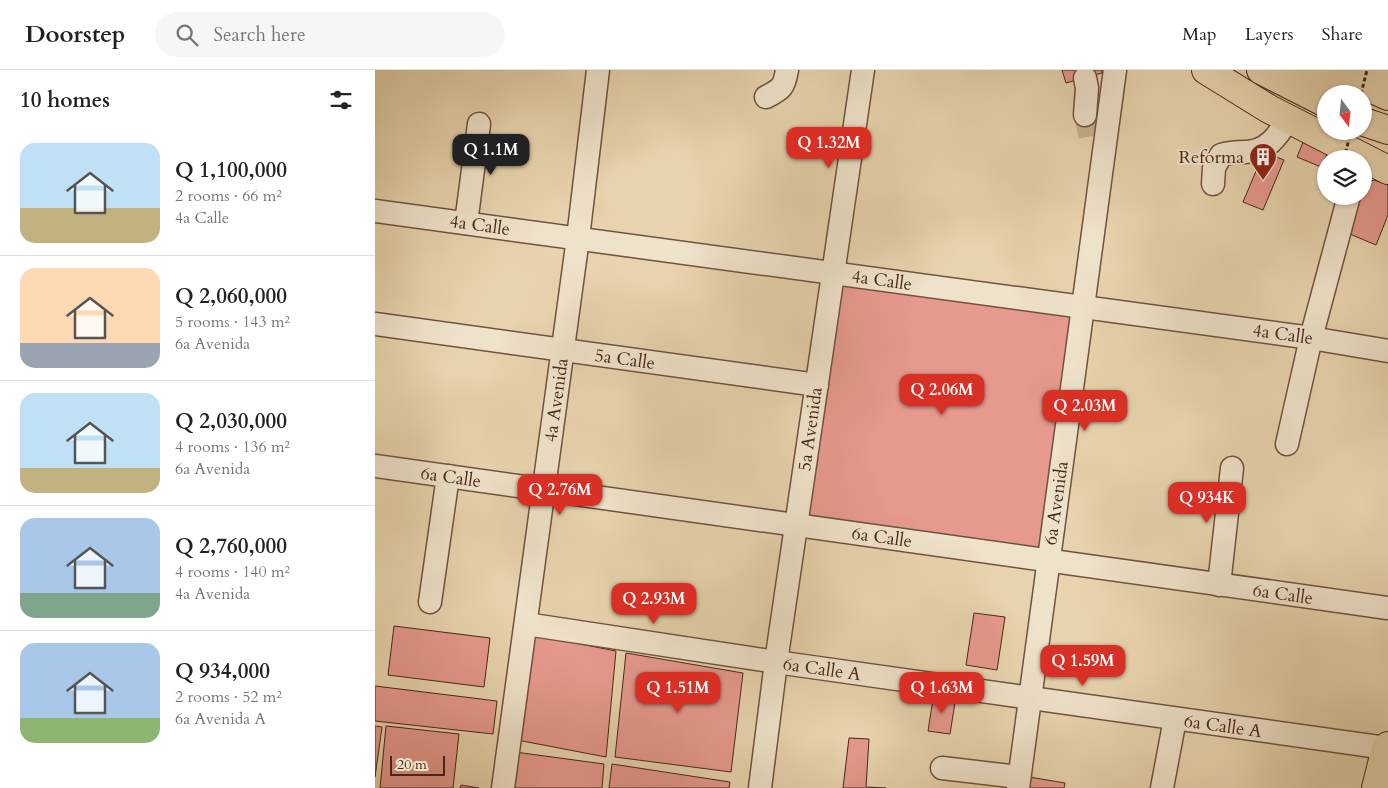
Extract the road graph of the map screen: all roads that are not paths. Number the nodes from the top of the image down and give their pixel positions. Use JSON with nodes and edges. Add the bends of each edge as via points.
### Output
{"nodes":[{"id":1,"x":598,"y":70,"type":"edge"},
{"id":2,"x":787,"y":70,"type":"edge"},
{"id":3,"x":863,"y":70,"type":"edge"},
{"id":4,"x":1115,"y":70,"type":"edge"},
{"id":5,"x":1206,"y":70,"type":"edge"},
{"id":6,"x":1261,"y":70,"type":"edge"},
{"id":7,"x":1300,"y":70,"type":"edge"},
{"id":8,"x":1331,"y":70,"type":"edge"},
{"id":9,"x":1369,"y":70,"type":"edge"},
{"id":10,"x":1388,"y":78,"type":"edge"},
{"id":11,"x":1329,"y":85,"type":"edge"},
{"id":12,"x":1111,"y":96,"type":"junction"},
{"id":13,"x":1388,"y":96,"type":"edge"},
{"id":14,"x":766,"y":97,"type":"dead end"},
{"id":15,"x":1317,"y":98,"type":"edge"},
{"id":16,"x":1373,"y":104,"type":"edge"},
{"id":17,"x":1388,"y":110,"type":"edge"},
{"id":18,"x":1085,"y":115,"type":"tunnel mouth"},
{"id":19,"x":1288,"y":119,"type":"junction"},
{"id":20,"x":479,"y":124,"type":"dead end"},
{"id":21,"x":1373,"y":125,"type":"edge"},
{"id":22,"x":1388,"y":130,"type":"edge"},
{"id":23,"x":1351,"y":150,"type":"edge"},
{"id":24,"x":1372,"y":161,"type":"edge"},
{"id":25,"x":1388,"y":170,"type":"edge"},
{"id":26,"x":1213,"y":184,"type":"dead end"},
{"id":27,"x":1347,"y":205,"type":"edge"},
{"id":28,"x":375,"y":211,"type":"edge"},
{"id":29,"x":466,"y":223,"type":"junction"},
{"id":30,"x":578,"y":238,"type":"junction"},
{"id":31,"x":832,"y":273,"type":"junction"},
{"id":32,"x":1083,"y":307,"type":"junction"},
{"id":33,"x":375,"y":324,"type":"edge"},
{"id":34,"x":1311,"y":338,"type":"junction"},
{"id":35,"x":563,"y":351,"type":"junction"},
{"id":36,"x":1388,"y":351,"type":"edge"},
{"id":37,"x":817,"y":385,"type":"junction"},
{"id":38,"x":1287,"y":444,"type":"dead end"},
{"id":39,"x":375,"y":466,"type":"edge"},
{"id":40,"x":1232,"y":468,"type":"dead end"},
{"id":41,"x":448,"y":476,"type":"junction"},
{"id":42,"x":544,"y":490,"type":"junction"},
{"id":43,"x":797,"y":525,"type":"junction"},
{"id":44,"x":1048,"y":561,"type":"junction"},
{"id":45,"x":1219,"y":585,"type":"junction"},
{"id":46,"x":430,"y":602,"type":"dead end"},
{"id":47,"x":1388,"y":608,"type":"edge"},
{"id":48,"x":526,"y":624,"type":"junction"},
{"id":49,"x":776,"y":662,"type":"junction"},
{"id":50,"x":1030,"y":698,"type":"junction"},
{"id":51,"x":1175,"y":719,"type":"junction"},
{"id":52,"x":1387,"y":747,"type":"edge"},
{"id":53,"x":942,"y":768,"type":"dead end"},
{"id":54,"x":1018,"y":782,"type":"edge"},
{"id":55,"x":503,"y":788,"type":"edge"},
{"id":56,"x":760,"y":788,"type":"edge"},
{"id":57,"x":1162,"y":788,"type":"edge"},
{"id":58,"x":1376,"y":788,"type":"edge"}],
"edges":[{"from":1,"to":30,"type":"street","name":"4a Avenida"},
{"from":2,"to":14,"type":"street","via":[[785,84]]},
{"from":3,"to":31,"type":"street","name":"5a Avenida"},
{"from":4,"to":12,"type":"street","name":"6a Avenida"},
{"from":5,"to":19,"type":"main road"},
{"from":6,"to":15,"type":"main road"},
{"from":7,"to":11,"type":"main road"},
{"from":8,"to":13,"type":"main road"},
{"from":9,"to":10,"type":"main road"},
{"from":12,"to":18,"type":"street","via":[[1086,83]]},
{"from":12,"to":32,"type":"street","name":"6a Avenida","via":[[1097,141]]},
{"from":16,"to":17,"type":"main road"},
{"from":19,"to":23,"type":"main road"},
{"from":19,"to":26,"type":"street","via":[[1280,133],[1264,147],[1221,155],[1214,168]]},
{"from":20,"to":29,"type":"street"},
{"from":21,"to":22,"type":"main road"},
{"from":24,"to":25,"type":"main road"},
{"from":27,"to":34,"type":"street"},
{"from":28,"to":29,"type":"street","name":"4a Calle"},
{"from":29,"to":30,"type":"street","name":"4a Calle"},
{"from":30,"to":31,"type":"street","name":"4a Calle"},
{"from":30,"to":35,"type":"street","name":"4a Avenida"},
{"from":31,"to":32,"type":"street","name":"4a Calle"},
{"from":31,"to":37,"type":"street","name":"5a Avenida"},
{"from":32,"to":34,"type":"street","name":"4a Calle"},
{"from":32,"to":44,"type":"street","name":"6a Avenida"},
{"from":33,"to":35,"type":"street","name":"5a Calle"},
{"from":34,"to":36,"type":"street","name":"4a Calle"},
{"from":34,"to":38,"type":"street"},
{"from":35,"to":37,"type":"street","name":"5a Calle"},
{"from":35,"to":42,"type":"street","name":"4a Avenida"},
{"from":37,"to":43,"type":"street","name":"5a Avenida"},
{"from":39,"to":41,"type":"street","name":"6a Calle"},
{"from":40,"to":45,"type":"street"},
{"from":41,"to":42,"type":"street","name":"6a Calle"},
{"from":41,"to":46,"type":"street"},
{"from":42,"to":43,"type":"street","name":"6a Calle"},
{"from":42,"to":48,"type":"street","name":"4a Avenida"},
{"from":43,"to":44,"type":"street","name":"6a Calle"},
{"from":43,"to":49,"type":"street","name":"5a Avenida"},
{"from":44,"to":45,"type":"street","name":"6a Calle"},
{"from":44,"to":50,"type":"street","name":"6a Avenida"},
{"from":45,"to":47,"type":"street","name":"6a Calle"},
{"from":48,"to":49,"type":"street","name":"6a Calle A"},
{"from":48,"to":55,"type":"street","name":"4a Avenida"},
{"from":49,"to":50,"type":"street","name":"6a Calle A"},
{"from":49,"to":56,"type":"street","name":"5a Avenida"},
{"from":50,"to":51,"type":"street","name":"6a Calle A"},
{"from":50,"to":54,"type":"street","name":"6a Avenida"},
{"from":51,"to":52,"type":"street","name":"6a Calle A"},
{"from":51,"to":57,"type":"street"},
{"from":52,"to":58,"type":"main road"},
{"from":53,"to":54,"type":"street"}]}
